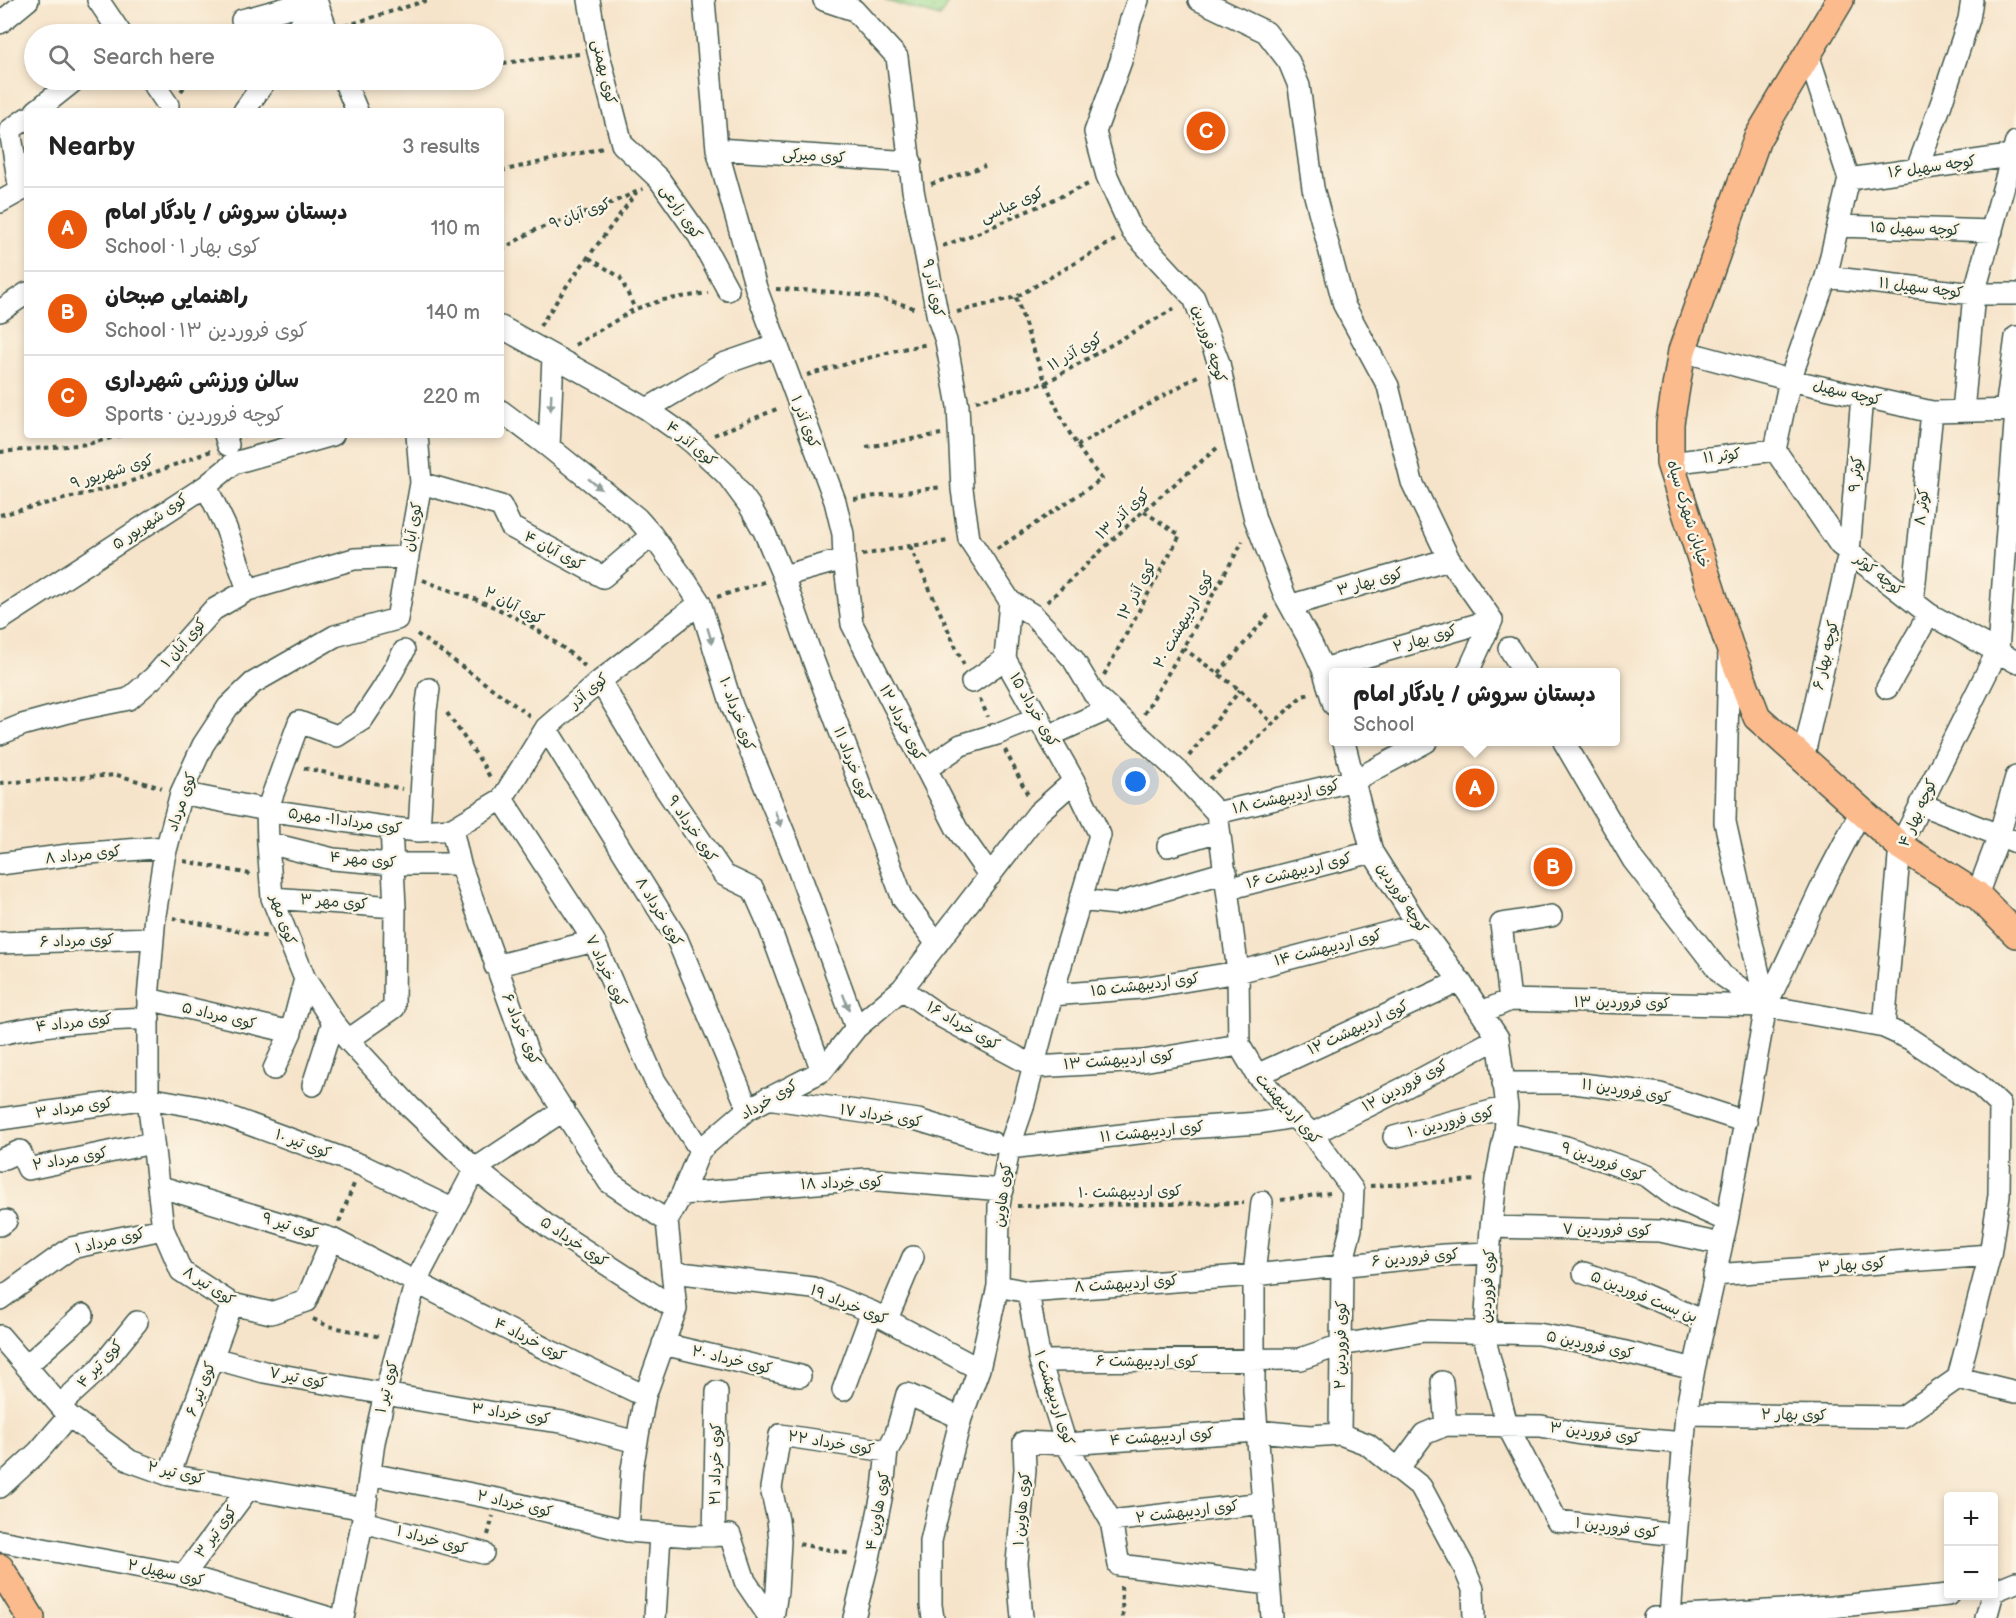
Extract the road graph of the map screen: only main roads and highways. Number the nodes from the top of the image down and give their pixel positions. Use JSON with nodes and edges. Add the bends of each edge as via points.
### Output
{"nodes":[{"id":1,"x":1840,"y":0,"type":"edge"},
{"id":2,"x":2016,"y":934,"type":"edge"},
{"id":3,"x":0,"y":1568,"type":"edge"},
{"id":4,"x":31,"y":1618,"type":"edge"}],
"edges":[{"from":1,"to":2,"type":"main road","name":"خیابان شهرک سپاه","via":[[1757,139],[1682,351],[1670,423],[1670,463],[1757,717],[1900,846],[1977,895]]},
{"from":3,"to":4,"type":"main road"}]}
